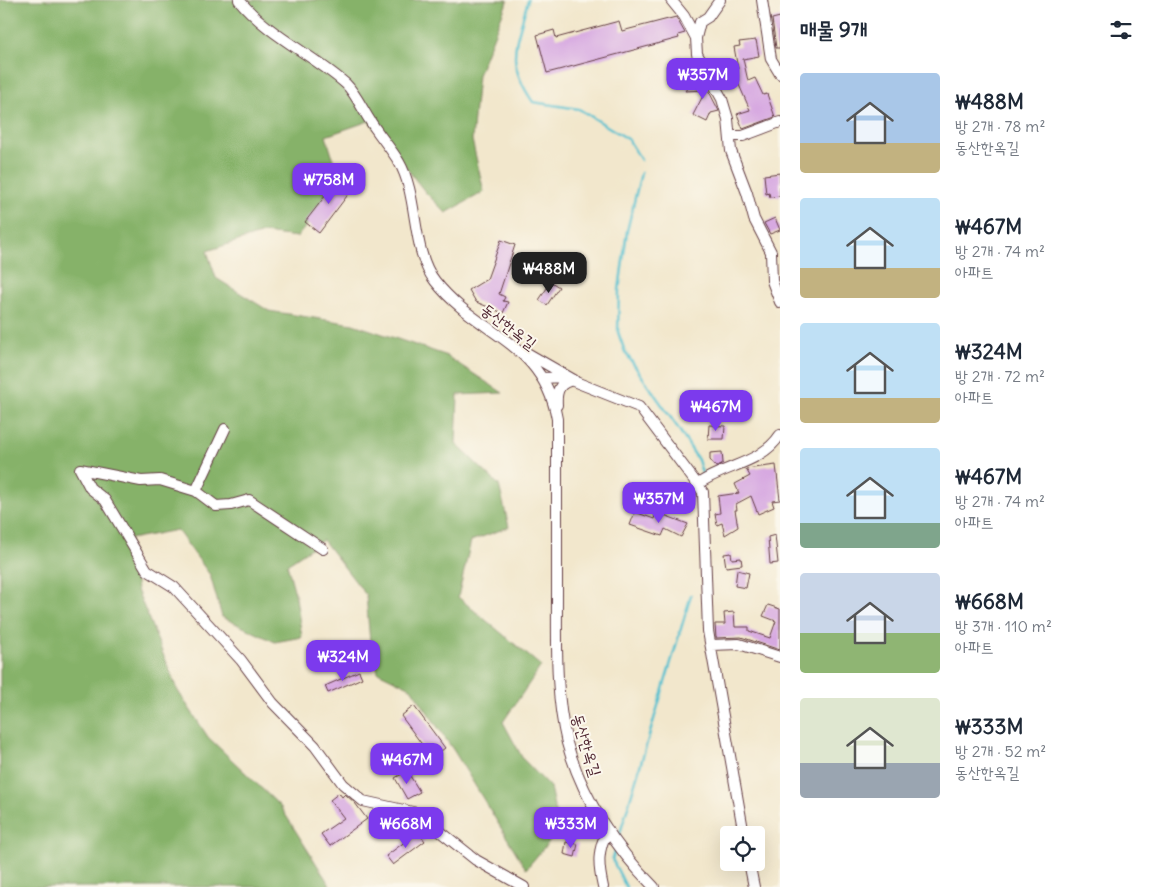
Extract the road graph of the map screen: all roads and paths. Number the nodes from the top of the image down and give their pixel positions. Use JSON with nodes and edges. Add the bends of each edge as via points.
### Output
{"nodes":[{"id":1,"x":239,"y":0,"type":"edge"},
{"id":2,"x":671,"y":0,"type":"edge"},
{"id":3,"x":720,"y":0,"type":"edge"},
{"id":4,"x":762,"y":0,"type":"edge"},
{"id":5,"x":696,"y":38,"type":"junction"},
{"id":6,"x":780,"y":74,"type":"edge"},
{"id":7,"x":780,"y":122,"type":"edge"},
{"id":8,"x":730,"y":136,"type":"junction"},
{"id":9,"x":780,"y":302,"type":"edge"},
{"id":10,"x":520,"y":350,"type":"junction"},
{"id":11,"x":543,"y":378,"type":"junction"},
{"id":12,"x":574,"y":380,"type":"junction"},
{"id":13,"x":557,"y":418,"type":"junction"},
{"id":14,"x":225,"y":429,"type":"dead end"},
{"id":15,"x":780,"y":437,"type":"edge"},
{"id":16,"x":698,"y":484,"type":"junction"},
{"id":17,"x":196,"y":491,"type":"junction"},
{"id":18,"x":323,"y":549,"type":"dead end"},
{"id":19,"x":711,"y":645,"type":"junction"},
{"id":20,"x":780,"y":657,"type":"edge"},
{"id":21,"x":742,"y":826,"type":"edge"},
{"id":22,"x":611,"y":833,"type":"junction"},
{"id":23,"x":751,"y":871,"type":"edge"},
{"id":24,"x":524,"y":887,"type":"edge"},
{"id":25,"x":603,"y":887,"type":"edge"},
{"id":26,"x":654,"y":887,"type":"edge"},
{"id":27,"x":754,"y":887,"type":"edge"}],
"edges":[{"from":1,"to":10,"type":"street","name":"동산한옥길","via":[[279,37],[347,85],[400,163],[433,278],[456,304]]},
{"from":2,"to":5,"type":"street"},
{"from":3,"to":5,"type":"street","via":[[700,22]]},
{"from":4,"to":6,"type":"street","via":[[770,59]]},
{"from":5,"to":8,"type":"street","via":[[698,60],[722,99]]},
{"from":7,"to":8,"type":"street","via":[[743,136]]},
{"from":8,"to":9,"type":"street","via":[[734,160],[754,219],[771,252],[772,281]]},
{"from":10,"to":11,"type":"street","name":"동산한옥길"},
{"from":10,"to":12,"type":"street"},
{"from":11,"to":12,"type":"street"},
{"from":11,"to":13,"type":"street","name":"동산한옥길"},
{"from":12,"to":13,"type":"street","via":[[563,383],[559,389]]},
{"from":12,"to":16,"type":"street","via":[[644,411]]},
{"from":13,"to":22,"type":"street","name":"동산한옥길","via":[[557,648],[561,715],[574,764],[591,802]]},
{"from":14,"to":17,"type":"street"},
{"from":15,"to":16,"type":"street","via":[[756,457]]},
{"from":16,"to":19,"type":"street","via":[[705,498],[707,614]]},
{"from":17,"to":18,"type":"street","via":[[216,506],[249,500]]},
{"from":17,"to":24,"type":"street","via":[[160,480],[140,481],[80,469],[90,488],[105,500],[147,570],[174,587],[220,637],[343,784],[363,800],[417,813],[476,860]]},
{"from":19,"to":20,"type":"street","via":[[739,644]]},
{"from":19,"to":21,"type":"street"},
{"from":22,"to":25,"type":"street","via":[[600,845]]},
{"from":22,"to":26,"type":"street","name":"동산한옥길"},
{"from":23,"to":27,"type":"street"}]}
